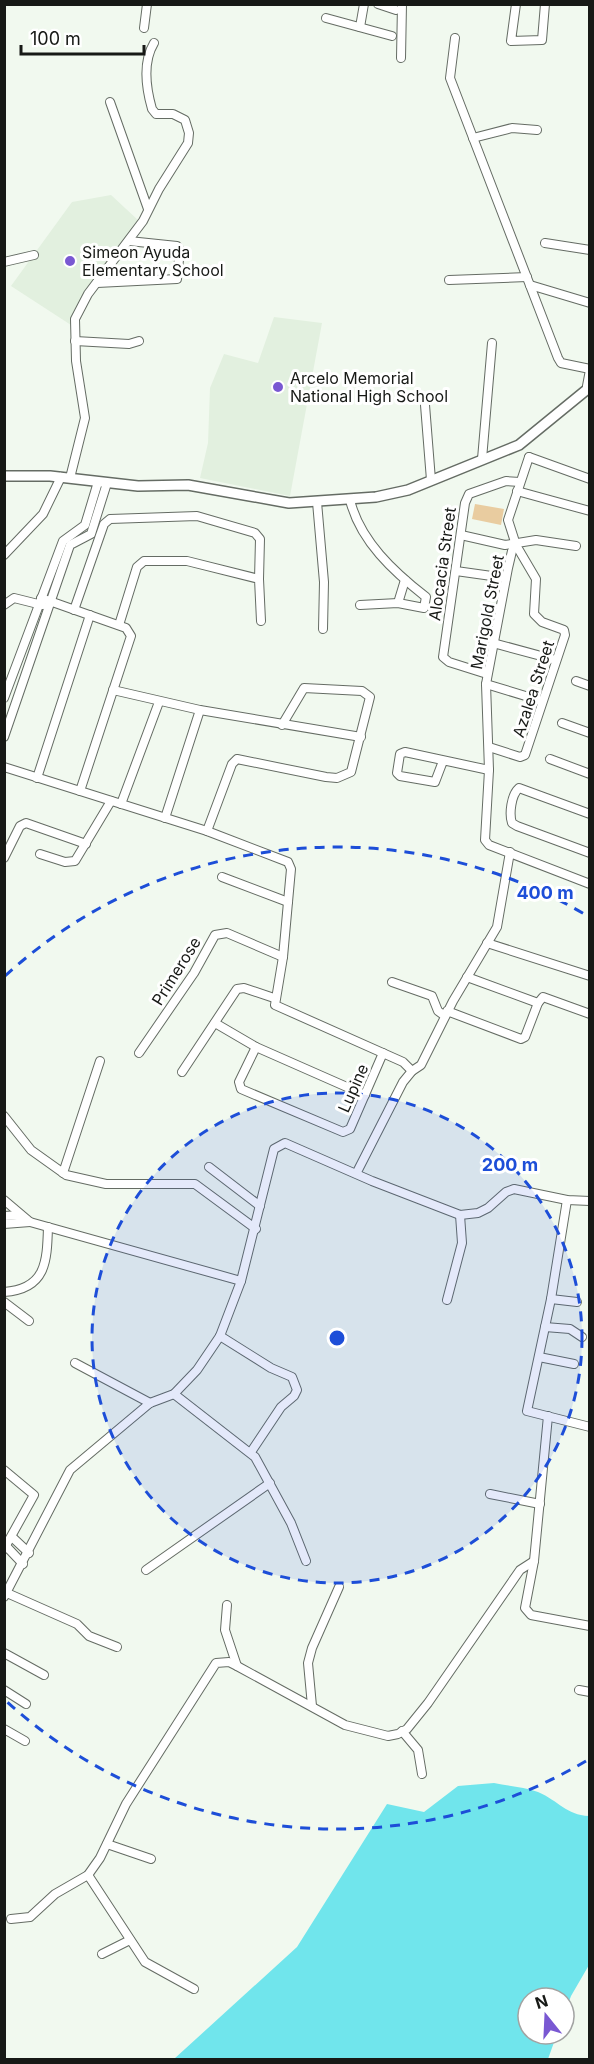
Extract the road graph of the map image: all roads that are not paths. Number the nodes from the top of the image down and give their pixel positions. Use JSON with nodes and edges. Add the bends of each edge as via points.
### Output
{"nodes":[{"id":1,"x":147,"y":4,"type":"edge"},
{"id":2,"x":364,"y":4,"type":"edge"},
{"id":3,"x":378,"y":4,"type":"edge"},
{"id":4,"x":516,"y":4,"type":"edge"},
{"id":5,"x":545,"y":4,"type":"edge"},
{"id":6,"x":399,"y":7,"type":"edge"},
{"id":7,"x":326,"y":18,"type":"dead end"},
{"id":8,"x":360,"y":27,"type":"junction"},
{"id":9,"x":144,"y":28,"type":"dead end"},
{"id":10,"x":392,"y":36,"type":"dead end"},
{"id":11,"x":455,"y":38,"type":"dead end"},
{"id":12,"x":154,"y":43,"type":"dead end"},
{"id":13,"x":401,"y":57,"type":"dead end"},
{"id":14,"x":110,"y":102,"type":"dead end"},
{"id":15,"x":537,"y":130,"type":"dead end"},
{"id":16,"x":473,"y":138,"type":"junction"},
{"id":17,"x":148,"y":209,"type":"junction"},
{"id":18,"x":129,"y":241,"type":"junction"},
{"id":19,"x":545,"y":243,"type":"dead end"},
{"id":20,"x":590,"y":250,"type":"edge"},
{"id":21,"x":34,"y":255,"type":"dead end"},
{"id":22,"x":4,"y":262,"type":"edge"},
{"id":23,"x":527,"y":277,"type":"junction"},
{"id":24,"x":449,"y":280,"type":"dead end"},
{"id":25,"x":97,"y":283,"type":"junction"},
{"id":26,"x":530,"y":285,"type":"junction"},
{"id":27,"x":590,"y":303,"type":"edge"},
{"id":28,"x":75,"y":341,"type":"junction"},
{"id":29,"x":139,"y":341,"type":"dead end"},
{"id":30,"x":492,"y":343,"type":"dead end"},
{"id":31,"x":590,"y":370,"type":"edge"},
{"id":32,"x":588,"y":387,"type":"edge"},
{"id":33,"x":425,"y":405,"type":"dead end"},
{"id":34,"x":519,"y":444,"type":"junction"},
{"id":35,"x":529,"y":457,"type":"junction"},
{"id":36,"x":482,"y":459,"type":"junction"},
{"id":37,"x":4,"y":476,"type":"edge"},
{"id":38,"x":65,"y":478,"type":"junction"},
{"id":39,"x":590,"y":479,"type":"edge"},
{"id":40,"x":431,"y":480,"type":"junction"},
{"id":41,"x":520,"y":482,"type":"junction"},
{"id":42,"x":103,"y":483,"type":"junction"},
{"id":43,"x":517,"y":491,"type":"junction"},
{"id":44,"x":350,"y":500,"type":"junction"},
{"id":45,"x":317,"y":502,"type":"junction"},
{"id":46,"x":590,"y":511,"type":"edge"},
{"id":47,"x":461,"y":536,"type":"junction"},
{"id":48,"x":516,"y":545,"type":"junction"},
{"id":49,"x":576,"y":546,"type":"dead end"},
{"id":50,"x":4,"y":555,"type":"edge"},
{"id":51,"x":456,"y":571,"type":"junction"},
{"id":52,"x":506,"y":578,"type":"junction"},
{"id":53,"x":259,"y":579,"type":"junction"},
{"id":54,"x":405,"y":580,"type":"junction"},
{"id":55,"x":40,"y":601,"type":"junction"},
{"id":56,"x":398,"y":603,"type":"junction"},
{"id":57,"x":50,"y":604,"type":"junction"},
{"id":58,"x":4,"y":605,"type":"edge"},
{"id":59,"x":360,"y":605,"type":"dead end"},
{"id":60,"x":74,"y":610,"type":"junction"},
{"id":61,"x":90,"y":615,"type":"junction"},
{"id":62,"x":261,"y":621,"type":"dead end"},
{"id":63,"x":119,"y":625,"type":"junction"},
{"id":64,"x":323,"y":629,"type":"dead end"},
{"id":65,"x":493,"y":643,"type":"junction"},
{"id":66,"x":556,"y":660,"type":"junction"},
{"id":67,"x":487,"y":674,"type":"junction"},
{"id":68,"x":576,"y":681,"type":"dead end"},
{"id":69,"x":486,"y":684,"type":"junction"},
{"id":70,"x":590,"y":686,"type":"edge"},
{"id":71,"x":113,"y":690,"type":"junction"},
{"id":72,"x":4,"y":698,"type":"edge"},
{"id":73,"x":542,"y":701,"type":"junction"},
{"id":74,"x":159,"y":702,"type":"junction"},
{"id":75,"x":200,"y":710,"type":"junction"},
{"id":76,"x":562,"y":723,"type":"dead end"},
{"id":77,"x":282,"y":725,"type":"junction"},
{"id":78,"x":590,"y":733,"type":"edge"},
{"id":79,"x":4,"y":737,"type":"edge"},
{"id":80,"x":361,"y":737,"type":"junction"},
{"id":81,"x":489,"y":747,"type":"junction"},
{"id":82,"x":550,"y":759,"type":"dead end"},
{"id":83,"x":443,"y":761,"type":"junction"},
{"id":84,"x":4,"y":767,"type":"edge"},
{"id":85,"x":489,"y":770,"type":"junction"},
{"id":86,"x":590,"y":774,"type":"edge"},
{"id":87,"x":37,"y":778,"type":"junction"},
{"id":88,"x":80,"y":791,"type":"junction"},
{"id":89,"x":111,"y":801,"type":"junction"},
{"id":90,"x":121,"y":804,"type":"junction"},
{"id":91,"x":590,"y":814,"type":"edge"},
{"id":92,"x":165,"y":818,"type":"junction"},
{"id":93,"x":207,"y":831,"type":"junction"},
{"id":94,"x":86,"y":844,"type":"junction"},
{"id":95,"x":510,"y":852,"type":"junction"},
{"id":96,"x":590,"y":853,"type":"edge"},
{"id":97,"x":40,"y":854,"type":"dead end"},
{"id":98,"x":4,"y":858,"type":"edge"},
{"id":99,"x":222,"y":877,"type":"dead end"},
{"id":100,"x":590,"y":884,"type":"edge"},
{"id":101,"x":288,"y":902,"type":"junction"},
{"id":102,"x":487,"y":943,"type":"junction"},
{"id":103,"x":283,"y":957,"type":"junction"},
{"id":104,"x":590,"y":976,"type":"edge"},
{"id":105,"x":468,"y":977,"type":"junction"},
{"id":106,"x":392,"y":982,"type":"dead end"},
{"id":107,"x":274,"y":998,"type":"junction"},
{"id":108,"x":538,"y":1003,"type":"junction"},
{"id":109,"x":446,"y":1013,"type":"junction"},
{"id":110,"x":590,"y":1014,"type":"edge"},
{"id":111,"x":215,"y":1023,"type":"junction"},
{"id":112,"x":256,"y":1047,"type":"junction"},
{"id":113,"x":139,"y":1053,"type":"dead end"},
{"id":114,"x":383,"y":1053,"type":"junction"},
{"id":115,"x":100,"y":1061,"type":"dead end"},
{"id":116,"x":412,"y":1071,"type":"junction"},
{"id":117,"x":182,"y":1072,"type":"dead end"},
{"id":118,"x":365,"y":1095,"type":"junction"},
{"id":119,"x":4,"y":1116,"type":"edge"},
{"id":120,"x":209,"y":1167,"type":"dead end"},
{"id":121,"x":357,"y":1172,"type":"junction"},
{"id":122,"x":63,"y":1173,"type":"junction"},
{"id":123,"x":4,"y":1200,"type":"edge"},
{"id":124,"x":567,"y":1200,"type":"junction"},
{"id":125,"x":590,"y":1201,"type":"edge"},
{"id":126,"x":260,"y":1206,"type":"junction"},
{"id":127,"x":20,"y":1215,"type":"junction"},
{"id":128,"x":460,"y":1215,"type":"junction"},
{"id":129,"x":4,"y":1216,"type":"edge"},
{"id":130,"x":30,"y":1222,"type":"junction"},
{"id":131,"x":4,"y":1224,"type":"edge"},
{"id":132,"x":48,"y":1227,"type":"junction"},
{"id":133,"x":256,"y":1229,"type":"junction"},
{"id":134,"x":241,"y":1281,"type":"junction"},
{"id":135,"x":4,"y":1292,"type":"edge"},
{"id":136,"x":551,"y":1299,"type":"junction"},
{"id":137,"x":447,"y":1300,"type":"dead end"},
{"id":138,"x":4,"y":1302,"type":"edge"},
{"id":139,"x":577,"y":1302,"type":"dead end"},
{"id":140,"x":28,"y":1321,"type":"dead end"},
{"id":141,"x":545,"y":1327,"type":"junction"},
{"id":142,"x":220,"y":1336,"type":"junction"},
{"id":143,"x":582,"y":1337,"type":"dead end"},
{"id":144,"x":538,"y":1357,"type":"junction"},
{"id":145,"x":75,"y":1363,"type":"dead end"},
{"id":146,"x":574,"y":1364,"type":"dead end"},
{"id":147,"x":174,"y":1394,"type":"junction"},
{"id":148,"x":150,"y":1403,"type":"junction"},
{"id":149,"x":548,"y":1416,"type":"junction"},
{"id":150,"x":590,"y":1427,"type":"edge"},
{"id":151,"x":251,"y":1452,"type":"junction"},
{"id":152,"x":4,"y":1470,"type":"edge"},
{"id":153,"x":270,"y":1483,"type":"junction"},
{"id":154,"x":490,"y":1494,"type":"dead end"},
{"id":155,"x":540,"y":1504,"type":"junction"},
{"id":156,"x":7,"y":1541,"type":"edge"},
{"id":157,"x":29,"y":1553,"type":"junction"},
{"id":158,"x":306,"y":1561,"type":"dead end"},
{"id":159,"x":534,"y":1561,"type":"junction"},
{"id":160,"x":23,"y":1564,"type":"junction"},
{"id":161,"x":146,"y":1570,"type":"dead end"},
{"id":162,"x":339,"y":1587,"type":"dead end"},
{"id":163,"x":6,"y":1595,"type":"edge"},
{"id":164,"x":227,"y":1605,"type":"dead end"},
{"id":165,"x":590,"y":1626,"type":"edge"},
{"id":166,"x":117,"y":1647,"type":"dead end"},
{"id":167,"x":4,"y":1653,"type":"edge"},
{"id":168,"x":237,"y":1666,"type":"junction"},
{"id":169,"x":44,"y":1675,"type":"dead end"},
{"id":170,"x":4,"y":1690,"type":"edge"},
{"id":171,"x":579,"y":1690,"type":"dead end"},
{"id":172,"x":590,"y":1692,"type":"edge"},
{"id":173,"x":26,"y":1704,"type":"dead end"},
{"id":174,"x":312,"y":1706,"type":"junction"},
{"id":175,"x":4,"y":1729,"type":"edge"},
{"id":176,"x":402,"y":1731,"type":"junction"},
{"id":177,"x":25,"y":1741,"type":"dead end"},
{"id":178,"x":422,"y":1774,"type":"dead end"},
{"id":179,"x":107,"y":1844,"type":"junction"},
{"id":180,"x":151,"y":1859,"type":"dead end"},
{"id":181,"x":88,"y":1875,"type":"junction"},
{"id":182,"x":11,"y":1919,"type":"dead end"},
{"id":183,"x":130,"y":1940,"type":"junction"},
{"id":184,"x":102,"y":1954,"type":"dead end"},
{"id":185,"x":194,"y":1989,"type":"dead end"}],
"edges":[{"from":1,"to":9,"type":"street"},
{"from":2,"to":8,"type":"street"},
{"from":3,"to":6,"type":"street"},
{"from":4,"to":5,"type":"street","via":[[511,41],[542,40]]},
{"from":6,"to":13,"type":"street"},
{"from":7,"to":8,"type":"street"},
{"from":8,"to":10,"type":"street"},
{"from":11,"to":16,"type":"street","via":[[448,72]]},
{"from":12,"to":17,"type":"street","via":[[146,70],[152,109],[162,116],[180,116],[189,134],[188,143]]},
{"from":14,"to":17,"type":"street"},
{"from":15,"to":16,"type":"street","via":[[512,128]]},
{"from":16,"to":23,"type":"street"},
{"from":17,"to":18,"type":"street"},
{"from":18,"to":25,"type":"street"},
{"from":18,"to":25,"type":"street","via":[[177,246],[177,279]]},
{"from":19,"to":20,"type":"street"},
{"from":21,"to":22,"type":"street"},
{"from":23,"to":24,"type":"street"},
{"from":23,"to":26,"type":"street"},
{"from":25,"to":28,"type":"street","via":[[75,319]]},
{"from":26,"to":27,"type":"street"},
{"from":26,"to":31,"type":"street","via":[[559,361]]},
{"from":28,"to":29,"type":"street"},
{"from":28,"to":38,"type":"street","via":[[85,418]]},
{"from":30,"to":36,"type":"street"},
{"from":31,"to":32,"type":"street"},
{"from":32,"to":34,"type":"street"},
{"from":33,"to":40,"type":"street"},
{"from":34,"to":35,"type":"street"},
{"from":34,"to":36,"type":"street"},
{"from":35,"to":39,"type":"street"},
{"from":35,"to":41,"type":"street"},
{"from":36,"to":40,"type":"street"},
{"from":37,"to":38,"type":"street"},
{"from":38,"to":42,"type":"street"},
{"from":38,"to":50,"type":"street","via":[[43,514]]},
{"from":40,"to":44,"type":"street","via":[[408,490]]},
{"from":41,"to":43,"type":"street"},
{"from":41,"to":47,"type":"street","name":"Alocacia Street","via":[[506,481],[467,495]]},
{"from":42,"to":45,"type":"street","via":[[188,485],[265,500]]},
{"from":42,"to":55,"type":"street","via":[[85,525],[64,539]]},
{"from":42,"to":57,"type":"street","via":[[93,530],[71,544]]},
{"from":43,"to":46,"type":"street"},
{"from":43,"to":48,"type":"street","via":[[508,520]]},
{"from":44,"to":45,"type":"street"},
{"from":44,"to":54,"type":"street","via":[[363,535]]},
{"from":45,"to":64,"type":"street","via":[[324,582]]},
{"from":47,"to":48,"type":"street"},
{"from":47,"to":51,"type":"street","name":"Alocacia Street"},
{"from":48,"to":49,"type":"street","via":[[536,540]]},
{"from":48,"to":52,"type":"street","name":"Marigold Street"},
{"from":48,"to":66,"type":"street","name":"Azalea Street","via":[[536,579],[534,614],[565,631]]},
{"from":51,"to":52,"type":"street"},
{"from":51,"to":67,"type":"street","name":"Alocacia Street","via":[[443,657]]},
{"from":52,"to":65,"type":"street","name":"Marigold Street"},
{"from":53,"to":60,"type":"street","via":[[260,542],[255,533],[197,516],[110,519],[104,524]]},
{"from":53,"to":62,"type":"street"},
{"from":53,"to":63,"type":"street","via":[[187,561],[144,561],[137,567]]},
{"from":54,"to":56,"type":"street"},
{"from":54,"to":56,"type":"street","via":[[426,597],[424,608]]},
{"from":55,"to":57,"type":"street"},
{"from":55,"to":58,"type":"street","via":[[14,598]]},
{"from":55,"to":72,"type":"street"},
{"from":56,"to":59,"type":"street"},
{"from":57,"to":60,"type":"street"},
{"from":57,"to":79,"type":"street"},
{"from":60,"to":61,"type":"street"},
{"from":61,"to":63,"type":"street"},
{"from":61,"to":87,"type":"street"},
{"from":63,"to":71,"type":"street","via":[[131,636]]},
{"from":65,"to":66,"type":"street"},
{"from":65,"to":67,"type":"street","name":"Marigold Street"},
{"from":66,"to":73,"type":"street","name":"Azalea Street"},
{"from":67,"to":69,"type":"street","name":"Marigold Street"},
{"from":68,"to":70,"type":"street"},
{"from":69,"to":73,"type":"street"},
{"from":69,"to":81,"type":"street","name":"Marigold Street"},
{"from":71,"to":74,"type":"street"},
{"from":71,"to":88,"type":"street"},
{"from":73,"to":81,"type":"street","name":"Azalea Street","via":[[523,757]]},
{"from":74,"to":75,"type":"street"},
{"from":74,"to":90,"type":"street"},
{"from":75,"to":77,"type":"street"},
{"from":75,"to":92,"type":"street"},
{"from":76,"to":78,"type":"street"},
{"from":77,"to":80,"type":"street"},
{"from":77,"to":80,"type":"street","via":[[304,688],[362,692],[368,694],[371,702]]},
{"from":80,"to":93,"type":"street","via":[[351,772],[337,778],[235,761]]},
{"from":81,"to":85,"type":"street","name":"Marigold Street"},
{"from":82,"to":86,"type":"street"},
{"from":83,"to":83,"type":"street","via":[[435,782],[397,774],[402,752]]},
{"from":83,"to":85,"type":"street"},
{"from":84,"to":87,"type":"street"},
{"from":85,"to":95,"type":"street","name":"Marigold Street","via":[[485,840]]},
{"from":87,"to":88,"type":"street"},
{"from":88,"to":89,"type":"street"},
{"from":89,"to":90,"type":"street"},
{"from":89,"to":94,"type":"street"},
{"from":90,"to":92,"type":"street"},
{"from":91,"to":96,"type":"street","via":[[519,788],[510,816],[512,824]]},
{"from":92,"to":93,"type":"street"},
{"from":93,"to":101,"type":"street","via":[[288,862]]},
{"from":94,"to":97,"type":"street","via":[[71,862]]},
{"from":94,"to":98,"type":"street","via":[[26,823],[20,826]]},
{"from":95,"to":100,"type":"street"},
{"from":95,"to":102,"type":"street","via":[[498,923]]},
{"from":99,"to":101,"type":"street"},
{"from":101,"to":103,"type":"street"},
{"from":102,"to":104,"type":"street"},
{"from":102,"to":105,"type":"street"},
{"from":103,"to":107,"type":"street"},
{"from":103,"to":113,"type":"street","name":"Primerose","via":[[227,933],[214,935],[194,973]]},
{"from":105,"to":108,"type":"street"},
{"from":105,"to":109,"type":"street"},
{"from":106,"to":109,"type":"street","via":[[432,996],[438,1011]]},
{"from":107,"to":111,"type":"street","via":[[237,989]]},
{"from":107,"to":114,"type":"street","via":[[277,1008]]},
{"from":108,"to":109,"type":"street","via":[[521,1039]]},
{"from":108,"to":110,"type":"street","via":[[545,996]]},
{"from":109,"to":116,"type":"street","via":[[421,1065]]},
{"from":111,"to":112,"type":"street"},
{"from":111,"to":117,"type":"street"},
{"from":112,"to":118,"type":"street"},
{"from":112,"to":118,"type":"street","name":"Lupine","via":[[238,1082],[241,1089],[345,1131],[350,1129]]},
{"from":114,"to":116,"type":"street"},
{"from":114,"to":118,"type":"street","name":"Lupine"},
{"from":115,"to":122,"type":"street"},
{"from":116,"to":121,"type":"street"},
{"from":119,"to":122,"type":"street","via":[[31,1150]]},
{"from":120,"to":126,"type":"street"},
{"from":121,"to":126,"type":"street","via":[[285,1143],[271,1156]]},
{"from":121,"to":128,"type":"street"},
{"from":122,"to":133,"type":"street","via":[[106,1184],[195,1184]]},
{"from":123,"to":127,"type":"street"},
{"from":124,"to":125,"type":"street"},
{"from":124,"to":128,"type":"street","via":[[514,1189],[478,1213]]},
{"from":124,"to":136,"type":"street"},
{"from":126,"to":133,"type":"street"},
{"from":127,"to":129,"type":"street"},
{"from":127,"to":130,"type":"street"},
{"from":128,"to":137,"type":"street","via":[[462,1243]]},
{"from":130,"to":131,"type":"street"},
{"from":130,"to":132,"type":"street"},
{"from":132,"to":134,"type":"street"},
{"from":132,"to":135,"type":"street","via":[[42,1273],[30,1285]]},
{"from":133,"to":134,"type":"street"},
{"from":134,"to":142,"type":"street"},
{"from":136,"to":139,"type":"street"},
{"from":136,"to":141,"type":"street"},
{"from":138,"to":140,"type":"street"},
{"from":141,"to":143,"type":"street","via":[[570,1329]]},
{"from":141,"to":144,"type":"street"},
{"from":142,"to":147,"type":"street","via":[[197,1370]]},
{"from":142,"to":151,"type":"street","via":[[292,1377],[296,1384],[294,1396],[281,1407]]},
{"from":144,"to":146,"type":"street"},
{"from":144,"to":149,"type":"street","via":[[527,1411]]},
{"from":145,"to":148,"type":"street"},
{"from":147,"to":148,"type":"street"},
{"from":147,"to":151,"type":"street"},
{"from":148,"to":157,"type":"street","via":[[70,1470]]},
{"from":149,"to":150,"type":"street"},
{"from":149,"to":155,"type":"street"},
{"from":151,"to":153,"type":"street"},
{"from":152,"to":156,"type":"street","via":[[34,1496]]},
{"from":153,"to":158,"type":"street"},
{"from":153,"to":161,"type":"street"},
{"from":154,"to":155,"type":"street"},
{"from":155,"to":159,"type":"street"},
{"from":156,"to":157,"type":"street"},
{"from":156,"to":160,"type":"street"},
{"from":157,"to":160,"type":"street"},
{"from":159,"to":165,"type":"street","via":[[526,1613]]},
{"from":159,"to":176,"type":"street","via":[[520,1570],[428,1703]]},
{"from":160,"to":163,"type":"street"},
{"from":162,"to":174,"type":"street","via":[[308,1663]]},
{"from":163,"to":166,"type":"street","via":[[77,1624],[89,1635]]},
{"from":164,"to":168,"type":"street","via":[[225,1630]]},
{"from":167,"to":169,"type":"street"},
{"from":168,"to":174,"type":"street"},
{"from":168,"to":179,"type":"street","via":[[222,1662],[212,1668],[126,1804]]},
{"from":170,"to":173,"type":"street"},
{"from":171,"to":172,"type":"street"},
{"from":174,"to":176,"type":"street","via":[[360,1730],[388,1736]]},
{"from":175,"to":177,"type":"street"},
{"from":176,"to":178,"type":"street","via":[[418,1750]]},
{"from":179,"to":180,"type":"street"},
{"from":179,"to":181,"type":"street"},
{"from":181,"to":182,"type":"street","via":[[55,1894],[30,1917]]},
{"from":181,"to":183,"type":"street"},
{"from":183,"to":184,"type":"street"},
{"from":183,"to":185,"type":"street","via":[[146,1962]]}]}
